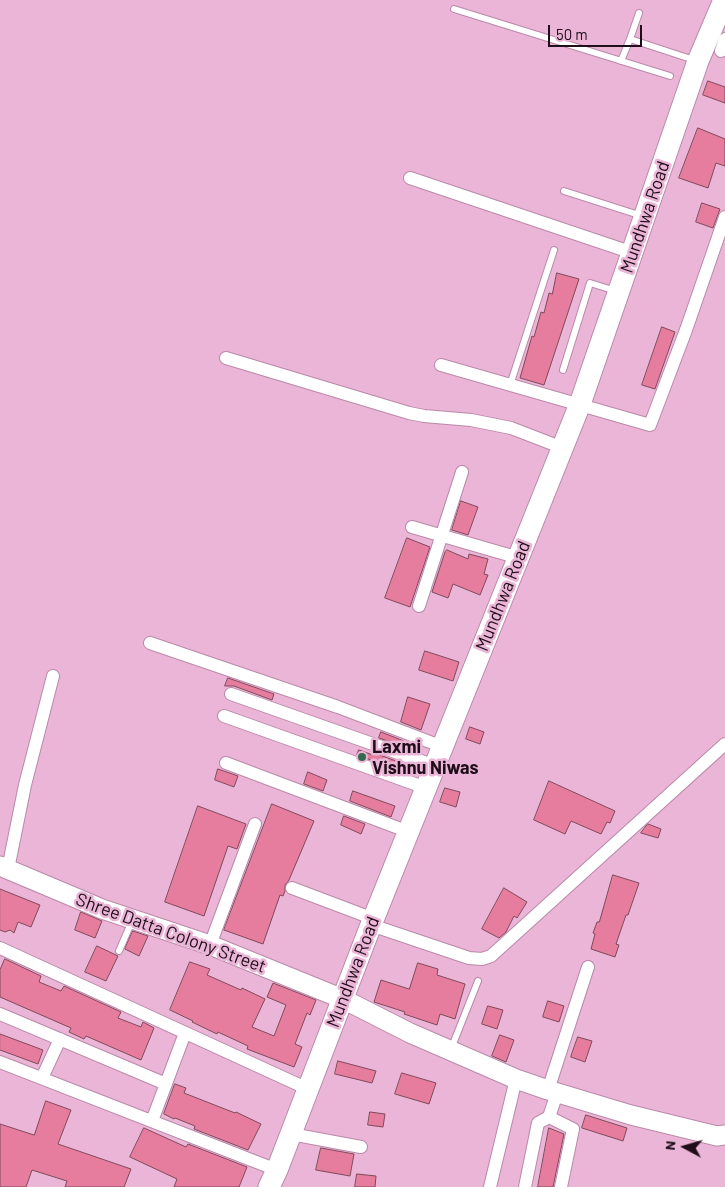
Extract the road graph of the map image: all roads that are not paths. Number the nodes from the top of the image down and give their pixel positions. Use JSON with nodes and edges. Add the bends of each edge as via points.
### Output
{"nodes":[{"id":1,"x":724,"y":0,"type":"edge"},
{"id":2,"x":454,"y":9,"type":"dead end"},
{"id":3,"x":638,"y":13,"type":"dead end"},
{"id":4,"x":630,"y":38,"type":"junction"},
{"id":5,"x":621,"y":60,"type":"junction"},
{"id":6,"x":698,"y":61,"type":"junction"},
{"id":7,"x":670,"y":76,"type":"dead end"},
{"id":8,"x":410,"y":178,"type":"dead end"},
{"id":9,"x":564,"y":192,"type":"dead end"},
{"id":10,"x":646,"y":217,"type":"junction"},
{"id":11,"x":725,"y":217,"type":"edge"},
{"id":12,"x":554,"y":250,"type":"dead end"},
{"id":13,"x":633,"y":253,"type":"junction"},
{"id":14,"x":620,"y":292,"type":"junction"},
{"id":15,"x":226,"y":358,"type":"dead end"},
{"id":16,"x":441,"y":366,"type":"dead end"},
{"id":17,"x":563,"y":370,"type":"dead end"},
{"id":18,"x":510,"y":385,"type":"junction"},
{"id":19,"x":580,"y":404,"type":"junction"},
{"id":20,"x":563,"y":448,"type":"junction"},
{"id":21,"x":462,"y":472,"type":"dead end"},
{"id":22,"x":412,"y":527,"type":"dead end"},
{"id":23,"x":442,"y":536,"type":"junction"},
{"id":24,"x":519,"y":558,"type":"junction"},
{"id":25,"x":419,"y":606,"type":"dead end"},
{"id":26,"x":150,"y":643,"type":"dead end"},
{"id":27,"x":53,"y":676,"type":"dead end"},
{"id":28,"x":231,"y":694,"type":"dead end"},
{"id":29,"x":224,"y":716,"type":"dead end"},
{"id":30,"x":725,"y":744,"type":"edge"},
{"id":31,"x":443,"y":746,"type":"junction"},
{"id":32,"x":226,"y":763,"type":"dead end"},
{"id":33,"x":435,"y":766,"type":"junction"},
{"id":34,"x":426,"y":788,"type":"junction"},
{"id":35,"x":255,"y":824,"type":"dead end"},
{"id":36,"x":409,"y":832,"type":"junction"},
{"id":37,"x":4,"y":868,"type":"edge"},
{"id":38,"x":292,"y":888,"type":"dead end"},
{"id":39,"x":133,"y":920,"type":"junction"},
{"id":40,"x":372,"y":922,"type":"junction"},
{"id":41,"x":210,"y":945,"type":"junction"},
{"id":42,"x":0,"y":948,"type":"edge"},
{"id":43,"x":119,"y":951,"type":"dead end"},
{"id":44,"x":588,"y":968,"type":"dead end"},
{"id":45,"x":478,"y":981,"type":"dead end"},
{"id":46,"x":342,"y":999,"type":"junction"},
{"id":47,"x":0,"y":1014,"type":"edge"},
{"id":48,"x":186,"y":1033,"type":"junction"},
{"id":49,"x":60,"y":1039,"type":"junction"},
{"id":50,"x":450,"y":1051,"type":"junction"},
{"id":51,"x":0,"y":1062,"type":"edge"},
{"id":52,"x":42,"y":1078,"type":"junction"},
{"id":53,"x":516,"y":1079,"type":"junction"},
{"id":54,"x":166,"y":1084,"type":"junction"},
{"id":55,"x":308,"y":1089,"type":"junction"},
{"id":56,"x":553,"y":1092,"type":"junction"},
{"id":57,"x":549,"y":1117,"type":"junction"},
{"id":58,"x":152,"y":1121,"type":"junction"},
{"id":59,"x":291,"y":1134,"type":"junction"},
{"id":60,"x":725,"y":1135,"type":"edge"},
{"id":61,"x":361,"y":1147,"type":"dead end"},
{"id":62,"x":273,"y":1178,"type":"edge"},
{"id":63,"x":490,"y":1187,"type":"edge"},
{"id":64,"x":525,"y":1187,"type":"edge"},
{"id":65,"x":561,"y":1187,"type":"edge"}],
"edges":[{"from":1,"to":6,"type":"main road","name":"Mundhwa Road"},
{"from":2,"to":5,"type":"lane"},
{"from":3,"to":4,"type":"lane"},
{"from":4,"to":5,"type":"lane"},
{"from":4,"to":6,"type":"lane"},
{"from":5,"to":7,"type":"lane"},
{"from":6,"to":10,"type":"main road","name":"Mundhwa Road"},
{"from":8,"to":13,"type":"street"},
{"from":9,"to":10,"type":"lane"},
{"from":10,"to":13,"type":"main road","name":"Mundhwa Road"},
{"from":11,"to":19,"type":"street","via":[[650,424]]},
{"from":12,"to":18,"type":"lane"},
{"from":13,"to":14,"type":"main road","name":"Mundhwa Road"},
{"from":14,"to":17,"type":"lane","via":[[590,283]]},
{"from":14,"to":19,"type":"main road","name":"Mundhwa Road"},
{"from":15,"to":20,"type":"street","via":[[416,415],[511,428]]},
{"from":16,"to":18,"type":"street"},
{"from":18,"to":19,"type":"street"},
{"from":19,"to":20,"type":"main road","name":"Mundhwa Road"},
{"from":20,"to":24,"type":"main road","name":"Mundhwa Road"},
{"from":21,"to":23,"type":"street"},
{"from":22,"to":23,"type":"street"},
{"from":23,"to":24,"type":"street"},
{"from":23,"to":25,"type":"street"},
{"from":24,"to":31,"type":"main road","name":"Mundhwa Road"},
{"from":26,"to":31,"type":"street"},
{"from":27,"to":37,"type":"street"},
{"from":28,"to":33,"type":"street"},
{"from":29,"to":34,"type":"street"},
{"from":30,"to":40,"type":"street","via":[[491,956],[470,958]]},
{"from":31,"to":33,"type":"main road","name":"Mundhwa Road"},
{"from":32,"to":36,"type":"street"},
{"from":33,"to":34,"type":"main road","name":"Mundhwa Road"},
{"from":34,"to":36,"type":"main road","name":"Mundhwa Road"},
{"from":35,"to":41,"type":"street"},
{"from":36,"to":40,"type":"main road","name":"Mundhwa Road"},
{"from":37,"to":39,"type":"street","name":"Shree Datta Colony Street"},
{"from":38,"to":40,"type":"street"},
{"from":39,"to":41,"type":"street","name":"Shree Datta Colony Street"},
{"from":39,"to":43,"type":"lane"},
{"from":40,"to":46,"type":"main road","name":"Mundhwa Road"},
{"from":41,"to":46,"type":"street","name":"Shree Datta Colony Street"},
{"from":42,"to":48,"type":"street"},
{"from":44,"to":56,"type":"street"},
{"from":45,"to":50,"type":"lane"},
{"from":46,"to":50,"type":"street","name":"Shree Datta Colony Street"},
{"from":46,"to":55,"type":"main road","name":"Mundhwa Road"},
{"from":47,"to":49,"type":"street"},
{"from":48,"to":54,"type":"street"},
{"from":48,"to":55,"type":"street"},
{"from":49,"to":52,"type":"street"},
{"from":49,"to":54,"type":"street"},
{"from":50,"to":53,"type":"street","name":"Shree Datta Colony Street"},
{"from":51,"to":52,"type":"street"},
{"from":52,"to":58,"type":"street"},
{"from":53,"to":56,"type":"street","name":"Shree Datta Colony Street"},
{"from":53,"to":63,"type":"street"},
{"from":54,"to":58,"type":"street"},
{"from":55,"to":59,"type":"main road","name":"Mundhwa Road"},
{"from":56,"to":57,"type":"street"},
{"from":56,"to":60,"type":"street","name":"Shree Datta Colony Street","via":[[631,1116],[717,1136]]},
{"from":57,"to":64,"type":"street","via":[[538,1122]]},
{"from":57,"to":65,"type":"street","via":[[572,1128]]},
{"from":58,"to":62,"type":"street"},
{"from":59,"to":61,"type":"street"},
{"from":59,"to":62,"type":"main road","name":"Mundhwa Road"}]}
